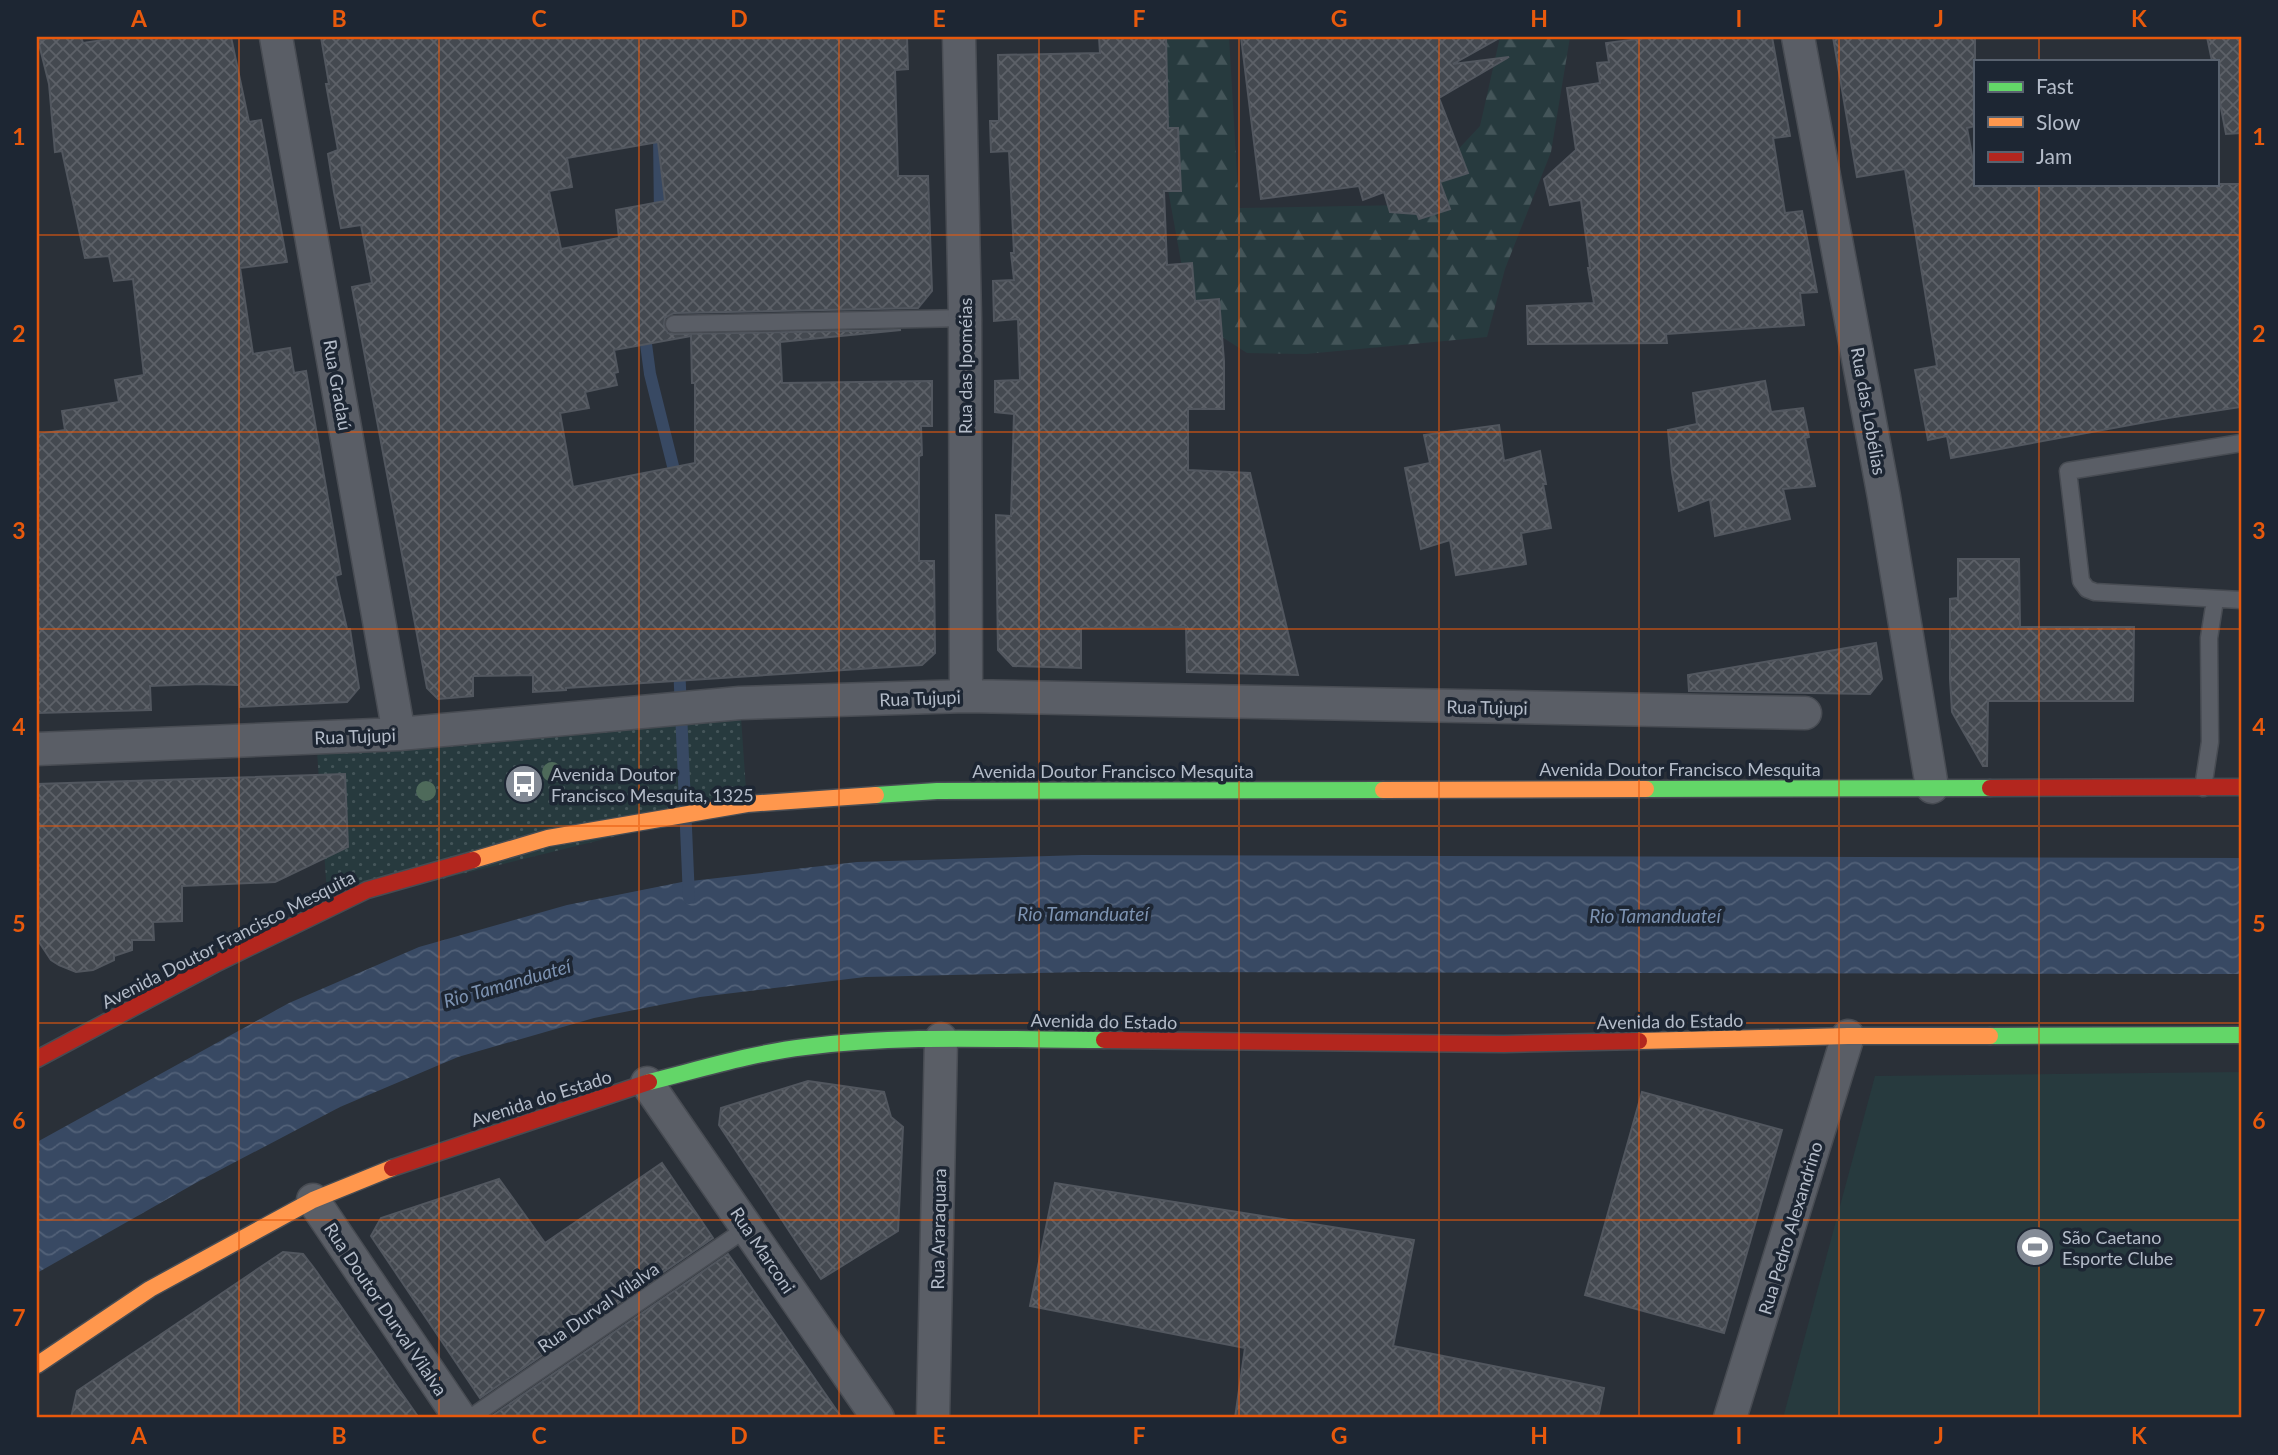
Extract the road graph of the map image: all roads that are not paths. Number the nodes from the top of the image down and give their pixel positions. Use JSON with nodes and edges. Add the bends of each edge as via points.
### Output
{"nodes":[{"id":1,"x":276,"y":37,"type":"edge"},
{"id":2,"x":959,"y":37,"type":"edge"},
{"id":3,"x":1798,"y":37,"type":"edge"},
{"id":4,"x":965,"y":318,"type":"junction"},
{"id":5,"x":674,"y":324,"type":"dead end"},
{"id":6,"x":2241,"y":443,"type":"edge"},
{"id":7,"x":2215,"y":600,"type":"junction"},
{"id":8,"x":2241,"y":600,"type":"edge"},
{"id":9,"x":966,"y":696,"type":"junction"},
{"id":10,"x":1805,"y":713,"type":"dead end"},
{"id":11,"x":399,"y":734,"type":"junction"},
{"id":12,"x":37,"y":749,"type":"edge"},
{"id":13,"x":1932,"y":787,"type":"junction"},
{"id":14,"x":2241,"y":787,"type":"edge"},
{"id":15,"x":2203,"y":788,"type":"junction"},
{"id":16,"x":2241,"y":1035,"type":"edge"},
{"id":17,"x":1848,"y":1037,"type":"junction"},
{"id":18,"x":942,"y":1039,"type":"junction"},
{"id":19,"x":37,"y":1059,"type":"edge"},
{"id":20,"x":647,"y":1083,"type":"junction"},
{"id":21,"x":313,"y":1200,"type":"junction"},
{"id":22,"x":747,"y":1228,"type":"junction"},
{"id":23,"x":37,"y":1365,"type":"edge"},
{"id":24,"x":460,"y":1418,"type":"edge"},
{"id":25,"x":470,"y":1418,"type":"edge"},
{"id":26,"x":878,"y":1418,"type":"edge"},
{"id":27,"x":933,"y":1418,"type":"edge"},
{"id":28,"x":1730,"y":1418,"type":"edge"}],
"edges":[{"from":1,"to":11,"type":"street","name":"Rua Gradaú"},
{"from":2,"to":4,"type":"street","name":"Rua das Ipoméias"},
{"from":3,"to":13,"type":"street","name":"Rua das Lobélias","via":[[1884,497]]},
{"from":4,"to":5,"type":"lane"},
{"from":4,"to":9,"type":"street","name":"Rua das Ipoméias"},
{"from":6,"to":7,"type":"lane","via":[[2068,471],[2081,581],[2087,589]]},
{"from":7,"to":8,"type":"lane"},
{"from":7,"to":15,"type":"lane","via":[[2209,638],[2210,742]]},
{"from":9,"to":10,"type":"street","name":"Rua Tujupi"},
{"from":9,"to":11,"type":"street","name":"Rua Tujupi","via":[[740,704]]},
{"from":11,"to":12,"type":"street","name":"Rua Tujupi"},
{"from":13,"to":15,"type":"highway","name":"Avenida Doutor Francisco Mesquita"},
{"from":13,"to":19,"type":"highway","name":"Avenida Doutor Francisco Mesquita","via":[[937,791],[747,804],[548,838],[368,890],[215,964]]},
{"from":14,"to":15,"type":"highway","name":"Avenida Doutor Francisco Mesquita"},
{"from":16,"to":17,"type":"highway","name":"Avenida do Estado"},
{"from":17,"to":18,"type":"highway","name":"Avenida do Estado","via":[[1504,1044]]},
{"from":17,"to":28,"type":"street","name":"Rua Pedro Alexandrino"},
{"from":18,"to":20,"type":"highway","name":"Avenida do Estado","via":[[802,1047]]},
{"from":18,"to":27,"type":"street","name":"Rua Araraquara"},
{"from":20,"to":21,"type":"highway","name":"Avenida do Estado","via":[[377,1173]]},
{"from":20,"to":22,"type":"street","name":"Rua Marconi"},
{"from":21,"to":23,"type":"highway","name":"Avenida do Estado","via":[[149,1289]]},
{"from":21,"to":24,"type":"street","name":"Rua Doutor Durval Vilalva"},
{"from":22,"to":25,"type":"lane","name":"Rua Durval Vilalva"},
{"from":22,"to":26,"type":"street","name":"Rua Marconi"}]}
